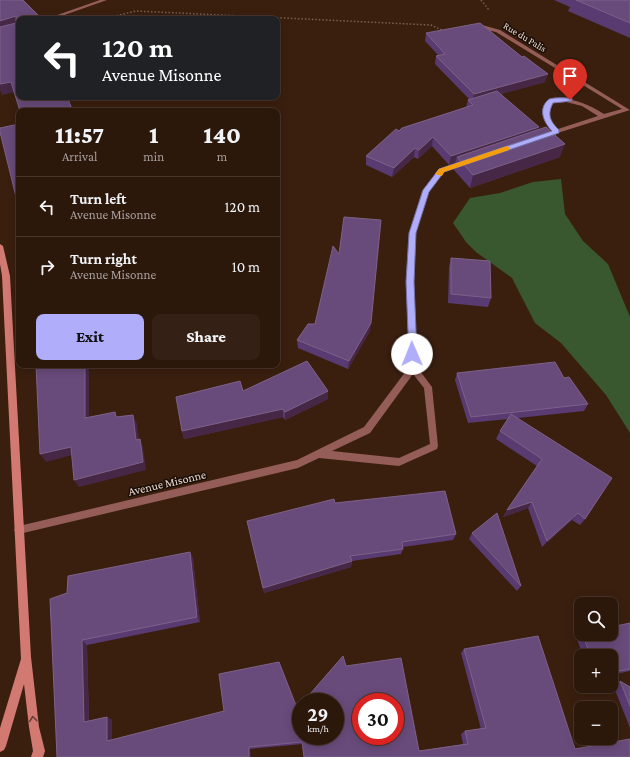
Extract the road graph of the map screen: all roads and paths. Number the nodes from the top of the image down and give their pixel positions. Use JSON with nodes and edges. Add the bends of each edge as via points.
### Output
{"nodes":[{"id":1,"x":105,"y":0,"type":"edge"},
{"id":2,"x":57,"y":16,"type":"edge"},
{"id":3,"x":115,"y":16,"type":"edge"},
{"id":4,"x":234,"y":16,"type":"edge"},
{"id":5,"x":280,"y":18,"type":"edge"},
{"id":6,"x":449,"y":33,"type":"joint"},
{"id":7,"x":604,"y":116,"type":"junction"},
{"id":8,"x":557,"y":132,"type":"junction"},
{"id":9,"x":536,"y":138,"type":"edge"},
{"id":10,"x":469,"y":161,"type":"edge"},
{"id":11,"x":0,"y":246,"type":"edge"},
{"id":12,"x":413,"y":368,"type":"junction"},
{"id":13,"x":319,"y":454,"type":"junction"},
{"id":14,"x":19,"y":530,"type":"junction"},
{"id":15,"x":26,"y":657,"type":"junction"},
{"id":16,"x":0,"y":746,"type":"edge"},
{"id":17,"x":38,"y":757,"type":"edge"}],
"edges":[{"from":1,"to":2,"type":"street"},
{"from":3,"to":4,"type":"path","via":[[136,11]]},
{"from":5,"to":6,"type":"path","via":[[431,26]]},
{"from":6,"to":7,"type":"street","name":"Rue du Palis","via":[[482,27],[498,31],[627,110]]},
{"from":7,"to":8,"type":"street"},
{"from":7,"to":8,"type":"street","via":[[570,100],[550,101],[546,112],[548,123]]},
{"from":8,"to":9,"type":"street"},
{"from":10,"to":12,"type":"street","via":[[442,171],[425,191],[412,233],[410,282]]},
{"from":11,"to":14,"type":"main road","via":[[6,276]]},
{"from":12,"to":13,"type":"street","name":"Avenue Misonne","via":[[367,430]]},
{"from":12,"to":13,"type":"street","via":[[428,387],[434,446],[399,462]]},
{"from":13,"to":14,"type":"street","name":"Avenue Misonne","via":[[298,464]]},
{"from":14,"to":15,"type":"main road"},
{"from":15,"to":16,"type":"main road"},
{"from":17,"to":15,"type":"main road","one_way":true}]}
